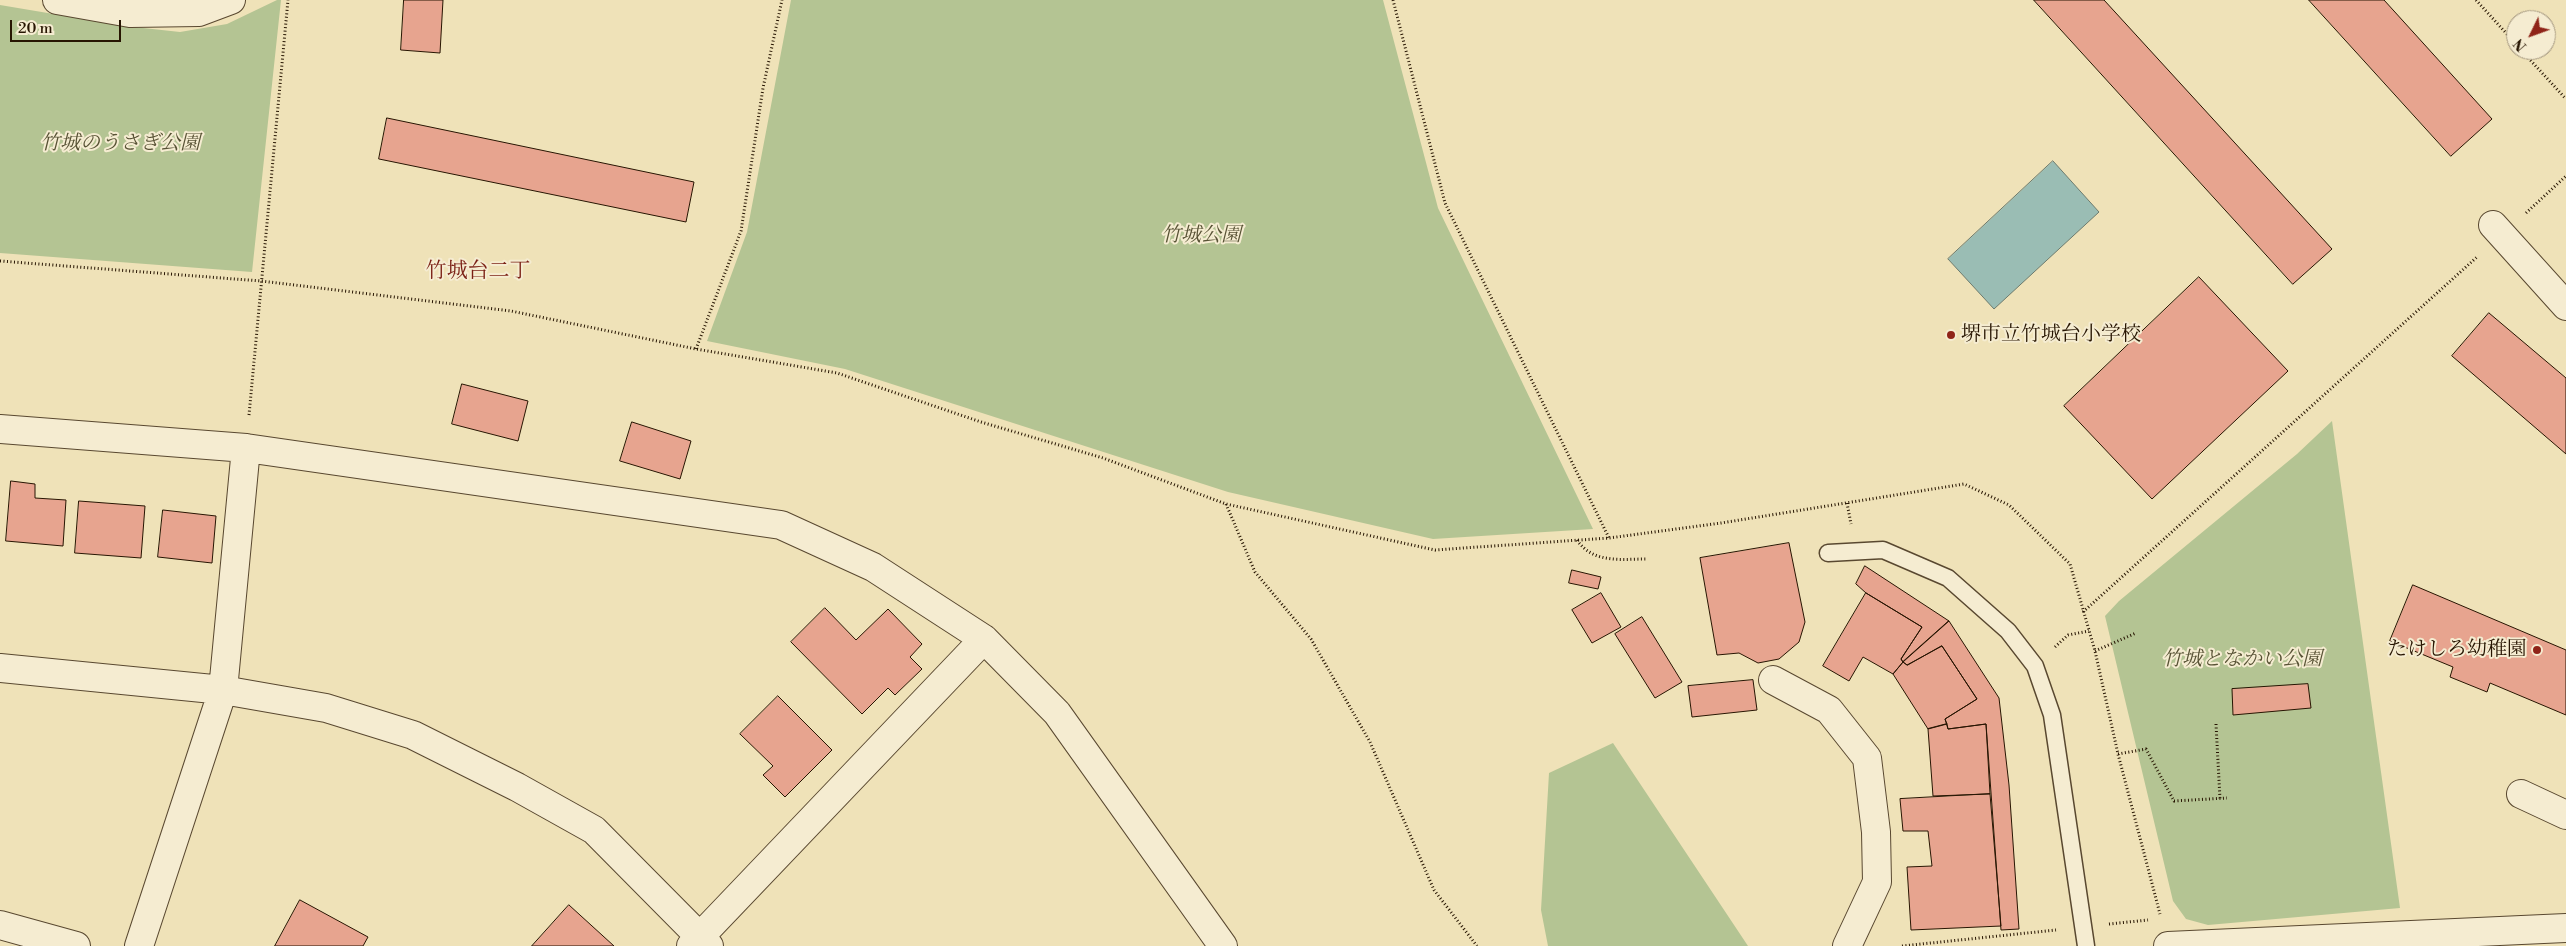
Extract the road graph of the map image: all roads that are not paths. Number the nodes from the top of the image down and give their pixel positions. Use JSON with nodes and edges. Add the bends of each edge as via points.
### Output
{"nodes":[{"id":1,"x":57,"y":0,"type":"edge"},
{"id":2,"x":231,"y":0,"type":"edge"},
{"id":3,"x":2492,"y":224,"type":"road end"},
{"id":4,"x":2566,"y":306,"type":"edge"},
{"id":5,"x":0,"y":429,"type":"edge"},
{"id":6,"x":246,"y":448,"type":"junction"},
{"id":7,"x":1828,"y":553,"type":"dead end"},
{"id":8,"x":984,"y":639,"type":"junction"},
{"id":9,"x":0,"y":668,"type":"edge"},
{"id":10,"x":1773,"y":680,"type":"dead end"},
{"id":11,"x":223,"y":690,"type":"junction"},
{"id":12,"x":2521,"y":794,"type":"dead end"},
{"id":13,"x":2566,"y":815,"type":"edge"},
{"id":14,"x":0,"y":925,"type":"edge"},
{"id":15,"x":2566,"y":928,"type":"edge"},
{"id":16,"x":700,"y":943,"type":"edge"},
{"id":17,"x":76,"y":946,"type":"edge"},
{"id":18,"x":139,"y":946,"type":"edge"},
{"id":19,"x":1223,"y":946,"type":"edge"},
{"id":20,"x":1847,"y":946,"type":"edge"},
{"id":21,"x":2086,"y":946,"type":"edge"},
{"id":22,"x":2168,"y":946,"type":"edge"}],
"edges":[{"from":1,"to":2,"type":"street","via":[[130,12],[199,12]]},
{"from":3,"to":4,"type":"street"},
{"from":5,"to":6,"type":"street"},
{"from":6,"to":8,"type":"street","via":[[781,525],[873,567]]},
{"from":6,"to":11,"type":"street"},
{"from":7,"to":21,"type":"lane","via":[[1883,550],[1948,578],[2008,631],[2035,666],[2052,715]]},
{"from":8,"to":16,"type":"street"},
{"from":8,"to":19,"type":"street","via":[[1057,713]]},
{"from":9,"to":11,"type":"street"},
{"from":10,"to":20,"type":"street","via":[[1829,710],[1867,758],[1876,832],[1877,882]]},
{"from":11,"to":16,"type":"street","via":[[326,708],[413,735],[517,787],[594,830]]},
{"from":11,"to":18,"type":"street"},
{"from":12,"to":13,"type":"street"},
{"from":14,"to":17,"type":"street"},
{"from":15,"to":22,"type":"street"}]}
